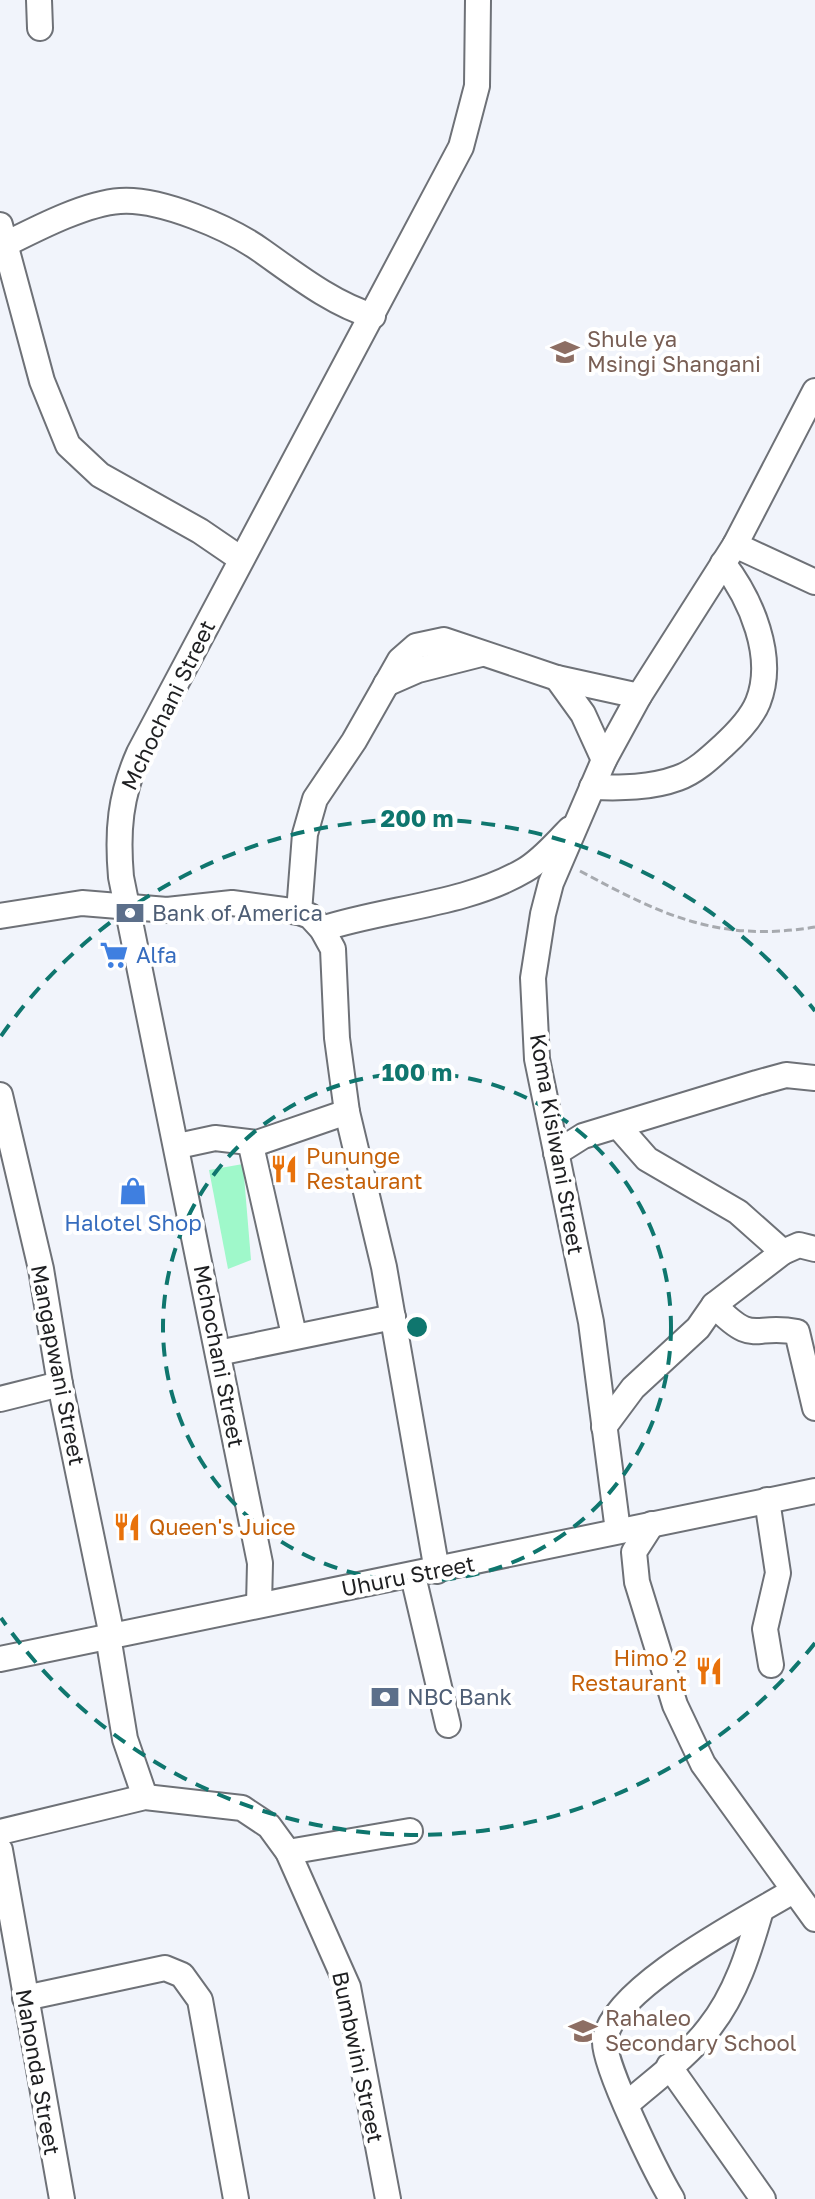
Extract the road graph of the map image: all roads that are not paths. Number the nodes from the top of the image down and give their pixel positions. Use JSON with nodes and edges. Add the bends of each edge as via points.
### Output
{"nodes":[{"id":1,"x":39,"y":0,"type":"edge"},
{"id":2,"x":478,"y":0,"type":"edge"},
{"id":3,"x":40,"y":28,"type":"dead end"},
{"id":4,"x":3,"y":234,"type":"edge"},
{"id":5,"x":373,"y":316,"type":"junction"},
{"id":6,"x":815,"y":391,"type":"edge"},
{"id":7,"x":729,"y":554,"type":"junction"},
{"id":8,"x":241,"y":559,"type":"junction"},
{"id":9,"x":815,"y":582,"type":"edge"},
{"id":10,"x":557,"y":678,"type":"junction"},
{"id":11,"x":639,"y":696,"type":"junction"},
{"id":12,"x":604,"y":760,"type":"junction"},
{"id":13,"x":592,"y":787,"type":"junction"},
{"id":14,"x":578,"y":821,"type":"junction"},
{"id":15,"x":127,"y":907,"type":"junction"},
{"id":16,"x":299,"y":912,"type":"junction"},
{"id":17,"x":0,"y":916,"type":"edge"},
{"id":18,"x":322,"y":929,"type":"junction"},
{"id":19,"x":815,"y":1078,"type":"edge"},
{"id":20,"x":0,"y":1095,"type":"edge"},
{"id":21,"x":347,"y":1112,"type":"junction"},
{"id":22,"x":618,"y":1126,"type":"junction"},
{"id":23,"x":257,"y":1143,"type":"junction"},
{"id":24,"x":178,"y":1146,"type":"junction"},
{"id":25,"x":556,"y":1153,"type":"junction"},
{"id":26,"x":815,"y":1249,"type":"edge"},
{"id":27,"x":783,"y":1252,"type":"junction"},
{"id":28,"x":714,"y":1305,"type":"junction"},
{"id":29,"x":393,"y":1317,"type":"junction"},
{"id":30,"x":294,"y":1335,"type":"junction"},
{"id":31,"x":218,"y":1353,"type":"junction"},
{"id":32,"x":60,"y":1384,"type":"junction"},
{"id":33,"x":0,"y":1399,"type":"edge"},
{"id":34,"x":815,"y":1408,"type":"edge"},
{"id":35,"x":604,"y":1427,"type":"junction"},
{"id":36,"x":815,"y":1491,"type":"edge"},
{"id":37,"x":767,"y":1500,"type":"junction"},
{"id":38,"x":652,"y":1524,"type":"junction"},
{"id":39,"x":618,"y":1531,"type":"junction"},
{"id":40,"x":437,"y":1571,"type":"junction"},
{"id":41,"x":413,"y":1576,"type":"junction"},
{"id":42,"x":259,"y":1605,"type":"junction"},
{"id":43,"x":110,"y":1636,"type":"junction"},
{"id":44,"x":0,"y":1659,"type":"edge"},
{"id":45,"x":771,"y":1665,"type":"dead end"},
{"id":46,"x":448,"y":1725,"type":"dead end"},
{"id":47,"x":145,"y":1797,"type":"junction"},
{"id":48,"x":410,"y":1831,"type":"dead end"},
{"id":49,"x":0,"y":1832,"type":"edge"},
{"id":50,"x":0,"y":1850,"type":"edge"},
{"id":51,"x":288,"y":1852,"type":"junction"},
{"id":52,"x":793,"y":1891,"type":"junction"},
{"id":53,"x":761,"y":1910,"type":"junction"},
{"id":54,"x":813,"y":1913,"type":"edge"},
{"id":55,"x":25,"y":1998,"type":"junction"},
{"id":56,"x":669,"y":2066,"type":"junction"},
{"id":57,"x":627,"y":2104,"type":"junction"},
{"id":58,"x":62,"y":2199,"type":"edge"},
{"id":59,"x":236,"y":2199,"type":"edge"},
{"id":60,"x":388,"y":2199,"type":"edge"},
{"id":61,"x":672,"y":2199,"type":"edge"},
{"id":62,"x":763,"y":2199,"type":"edge"}],
"edges":[{"from":1,"to":3,"type":"street"},
{"from":2,"to":5,"type":"street","name":"Mchochani Street","via":[[480,48],[471,119]]},
{"from":4,"to":5,"type":"street","via":[[106,203],[146,203],[250,242],[308,283]]},
{"from":4,"to":8,"type":"street","via":[[42,381],[68,445],[100,475]]},
{"from":5,"to":8,"type":"street","name":"Mchochani Street"},
{"from":6,"to":7,"type":"street","name":"Koma Kisiwani Street"},
{"from":7,"to":9,"type":"street"},
{"from":7,"to":11,"type":"street","name":"Koma Kisiwani Street"},
{"from":7,"to":13,"type":"street","via":[[754,618],[763,666],[757,704],[720,749],[680,778],[623,788]]},
{"from":8,"to":15,"type":"street","name":"Mchochani Street","via":[[123,793],[118,842]]},
{"from":10,"to":11,"type":"street"},
{"from":10,"to":12,"type":"street","via":[[583,714]]},
{"from":10,"to":16,"type":"street","via":[[444,640],[424,642],[400,660],[309,812]]},
{"from":11,"to":12,"type":"street","name":"Koma Kisiwani Street"},
{"from":12,"to":13,"type":"street","name":"Koma Kisiwani Street"},
{"from":13,"to":14,"type":"street","name":"Koma Kisiwani Street"},
{"from":14,"to":18,"type":"street","via":[[542,858],[505,879]]},
{"from":14,"to":25,"type":"street","name":"Koma Kisiwani Street","via":[[551,883],[533,978],[537,1059]]},
{"from":15,"to":16,"type":"street","via":[[167,910],[232,903]]},
{"from":15,"to":17,"type":"street","via":[[82,903]]},
{"from":15,"to":24,"type":"street","name":"Mchochani Street"},
{"from":16,"to":18,"type":"street"},
{"from":18,"to":21,"type":"street","via":[[333,949]]},
{"from":19,"to":22,"type":"street","via":[[786,1075]]},
{"from":20,"to":32,"type":"street","name":"Mangapwani Street","via":[[41,1269]]},
{"from":21,"to":23,"type":"street"},
{"from":21,"to":29,"type":"street"},
{"from":22,"to":25,"type":"street","via":[[583,1136]]},
{"from":22,"to":27,"type":"street","via":[[647,1159],[738,1212]]},
{"from":23,"to":24,"type":"street","via":[[215,1138]]},
{"from":23,"to":30,"type":"street","via":[[252,1150]]},
{"from":24,"to":31,"type":"street","name":"Mchochani Street"},
{"from":25,"to":35,"type":"street","name":"Koma Kisiwani Street","via":[[591,1322]]},
{"from":26,"to":27,"type":"street","via":[[799,1245]]},
{"from":27,"to":28,"type":"street"},
{"from":28,"to":34,"type":"street","via":[[744,1330],[797,1332]]},
{"from":28,"to":35,"type":"street","via":[[698,1328],[633,1388]]},
{"from":29,"to":30,"type":"street"},
{"from":29,"to":40,"type":"street"},
{"from":30,"to":31,"type":"street"},
{"from":31,"to":42,"type":"street","name":"Mchochani Street","via":[[260,1563]]},
{"from":32,"to":33,"type":"street"},
{"from":32,"to":43,"type":"street","name":"Mangapwani Street"},
{"from":35,"to":39,"type":"street","name":"Koma Kisiwani Street"},
{"from":36,"to":37,"type":"street","name":"Uhuru Street"},
{"from":37,"to":38,"type":"street","name":"Uhuru Street"},
{"from":37,"to":45,"type":"street","via":[[778,1573],[765,1629]]},
{"from":38,"to":39,"type":"street","name":"Uhuru Street"},
{"from":38,"to":52,"type":"street","via":[[634,1552],[637,1582],[675,1705],[703,1764]]},
{"from":39,"to":40,"type":"street","name":"Uhuru Street"},
{"from":40,"to":41,"type":"street","name":"Uhuru Street"},
{"from":41,"to":42,"type":"street","name":"Uhuru Street"},
{"from":41,"to":46,"type":"street"},
{"from":42,"to":43,"type":"street","name":"Uhuru Street"},
{"from":43,"to":44,"type":"street","name":"Uhuru Street"},
{"from":43,"to":47,"type":"street","name":"Mangapwani Street","via":[[125,1739]]},
{"from":47,"to":49,"type":"street","name":"Bumbwini Street"},
{"from":47,"to":51,"type":"street","name":"Bumbwini Street","via":[[242,1808],[269,1826]]},
{"from":48,"to":51,"type":"street"},
{"from":50,"to":55,"type":"street","name":"Mahonda Street"},
{"from":51,"to":60,"type":"street","name":"Bumbwini Street","via":[[348,1987]]},
{"from":52,"to":53,"type":"street"},
{"from":52,"to":54,"type":"street"},
{"from":53,"to":56,"type":"street","via":[[748,1958],[724,2007]]},
{"from":53,"to":57,"type":"street","via":[[665,1969],[608,2023],[604,2043]]},
{"from":55,"to":58,"type":"street","name":"Mahonda Street"},
{"from":55,"to":59,"type":"street","via":[[165,1968],[182,1975],[200,2000]]},
{"from":56,"to":57,"type":"street"},
{"from":56,"to":62,"type":"street"},
{"from":57,"to":61,"type":"street"}]}
